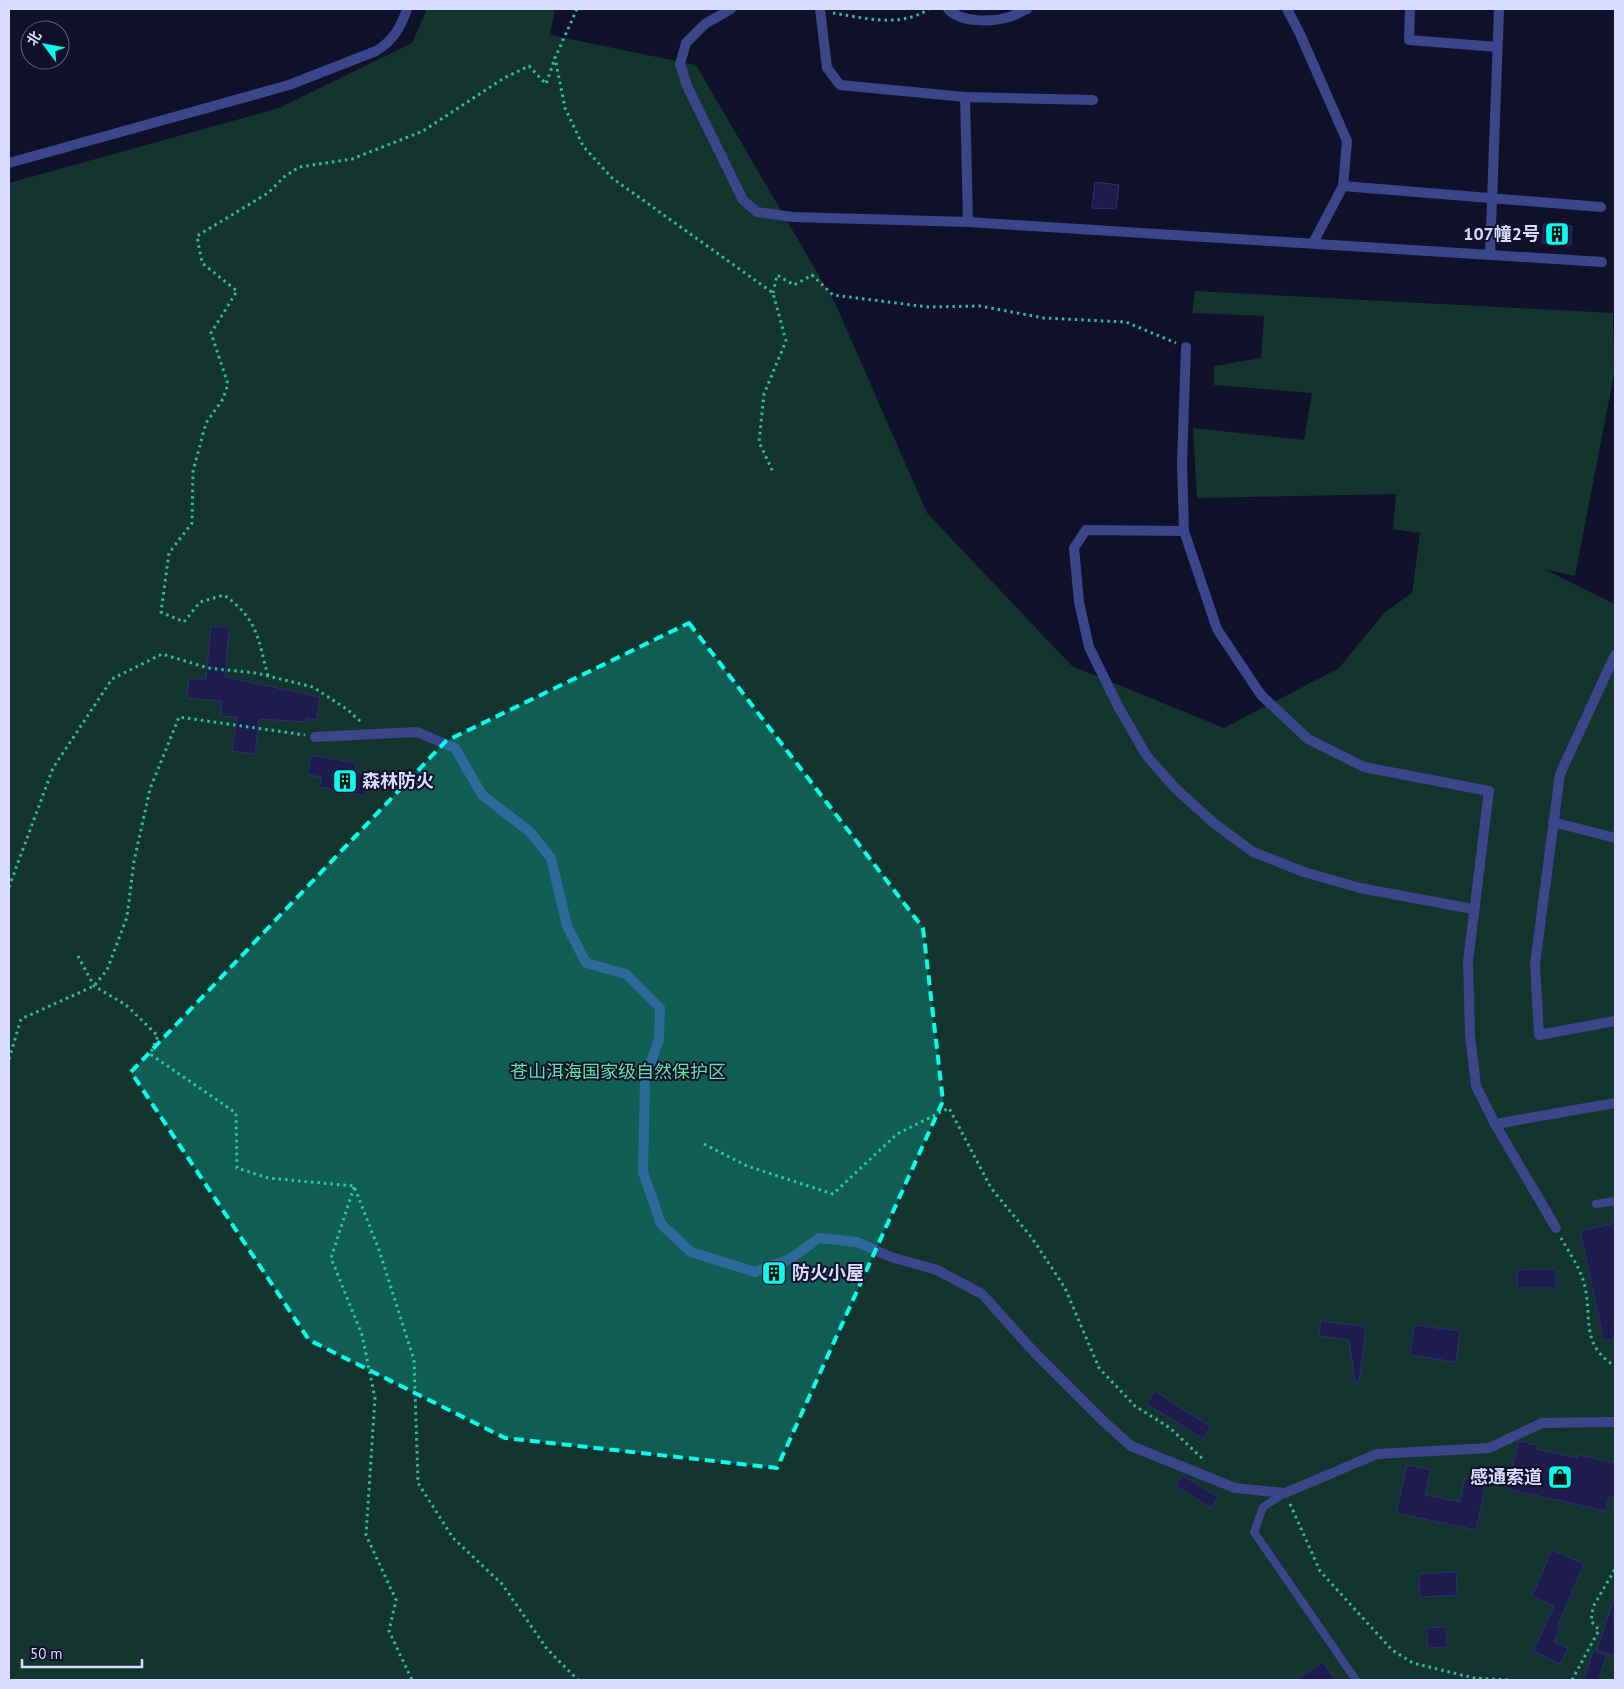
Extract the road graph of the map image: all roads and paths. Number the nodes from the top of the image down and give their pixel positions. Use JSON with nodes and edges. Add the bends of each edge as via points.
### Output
{"nodes":[{"id":1,"x":408,"y":9,"type":"edge"},
{"id":2,"x":577,"y":9,"type":"edge"},
{"id":3,"x":731,"y":9,"type":"edge"},
{"id":4,"x":929,"y":9,"type":"edge"},
{"id":5,"x":948,"y":9,"type":"edge"},
{"id":6,"x":1027,"y":9,"type":"edge"},
{"id":7,"x":1287,"y":9,"type":"edge"},
{"id":8,"x":1410,"y":9,"type":"edge"},
{"id":9,"x":1499,"y":9,"type":"edge"},
{"id":10,"x":820,"y":10,"type":"edge"},
{"id":11,"x":1498,"y":47,"type":"junction"},
{"id":12,"x":555,"y":58,"type":"junction"},
{"id":13,"x":965,"y":97,"type":"junction"},
{"id":14,"x":1093,"y":100,"type":"dead end"},
{"id":15,"x":9,"y":163,"type":"edge"},
{"id":16,"x":1343,"y":186,"type":"junction"},
{"id":17,"x":1492,"y":197,"type":"junction"},
{"id":18,"x":1601,"y":206,"type":"dead end"},
{"id":19,"x":968,"y":222,"type":"junction"},
{"id":20,"x":1313,"y":243,"type":"junction"},
{"id":21,"x":1490,"y":254,"type":"junction"},
{"id":22,"x":1602,"y":262,"type":"dead end"},
{"id":23,"x":773,"y":293,"type":"junction"},
{"id":24,"x":1186,"y":347,"type":"joint"},
{"id":25,"x":773,"y":472,"type":"dead end"},
{"id":26,"x":1184,"y":531,"type":"junction"},
{"id":27,"x":1615,"y":655,"type":"edge"},
{"id":28,"x":268,"y":676,"type":"junction"},
{"id":29,"x":372,"y":734,"type":"junction"},
{"id":30,"x":315,"y":737,"type":"joint"},
{"id":31,"x":1553,"y":822,"type":"junction"},
{"id":32,"x":1615,"y":838,"type":"edge"},
{"id":33,"x":9,"y":887,"type":"edge"},
{"id":34,"x":1473,"y":909,"type":"junction"},
{"id":35,"x":78,"y":956,"type":"dead end"},
{"id":36,"x":94,"y":986,"type":"junction"},
{"id":37,"x":1615,"y":1021,"type":"edge"},
{"id":38,"x":9,"y":1059,"type":"edge"},
{"id":39,"x":1615,"y":1103,"type":"edge"},
{"id":40,"x":1495,"y":1124,"type":"junction"},
{"id":41,"x":704,"y":1144,"type":"dead end"},
{"id":42,"x":354,"y":1186,"type":"junction"},
{"id":43,"x":1615,"y":1201,"type":"edge"},
{"id":44,"x":1596,"y":1204,"type":"dead end"},
{"id":45,"x":1556,"y":1228,"type":"joint"},
{"id":46,"x":1615,"y":1366,"type":"edge"},
{"id":47,"x":1615,"y":1422,"type":"edge"},
{"id":48,"x":1206,"y":1462,"type":"dead end"},
{"id":49,"x":1285,"y":1493,"type":"junction"},
{"id":50,"x":1615,"y":1569,"type":"edge"},
{"id":51,"x":412,"y":1680,"type":"edge"},
{"id":52,"x":578,"y":1680,"type":"edge"},
{"id":53,"x":1356,"y":1680,"type":"edge"},
{"id":54,"x":1511,"y":1680,"type":"edge"},
{"id":55,"x":1572,"y":1680,"type":"edge"}],
"edges":[{"from":1,"to":15,"type":"street","via":[[399,28],[386,45],[376,51],[306,78]]},
{"from":2,"to":12,"type":"path"},
{"from":3,"to":19,"type":"street","via":[[705,24],[686,43],[680,64],[687,86],[743,200],[757,212],[792,217]]},
{"from":4,"to":10,"type":"path","via":[[920,15],[896,21]]},
{"from":5,"to":6,"type":"street","via":[[976,20],[1009,17]]},
{"from":7,"to":16,"type":"street","via":[[1347,141]]},
{"from":8,"to":11,"type":"street","via":[[1409,40]]},
{"from":9,"to":11,"type":"street"},
{"from":10,"to":13,"type":"street","via":[[827,68],[840,85]]},
{"from":11,"to":17,"type":"street"},
{"from":12,"to":23,"type":"path","via":[[565,108],[583,146],[612,178]]},
{"from":12,"to":28,"type":"path","via":[[546,84],[530,66],[504,78],[423,131],[352,160],[300,167],[268,193],[197,236],[202,263],[237,291],[211,333],[228,384],[223,399],[206,423],[193,470],[192,523],[169,553],[161,612],[184,622],[200,602],[224,596],[240,606],[253,624]]},
{"from":13,"to":14,"type":"street"},
{"from":13,"to":19,"type":"street"},
{"from":16,"to":17,"type":"street"},
{"from":16,"to":20,"type":"street"},
{"from":17,"to":18,"type":"street"},
{"from":17,"to":21,"type":"street"},
{"from":19,"to":20,"type":"street"},
{"from":20,"to":21,"type":"street"},
{"from":21,"to":22,"type":"street"},
{"from":23,"to":24,"type":"path","via":[[777,275],[794,285],[812,275],[834,295],[928,307],[980,306],[1044,318],[1126,322]]},
{"from":23,"to":25,"type":"path","via":[[786,341],[764,394],[759,442]]},
{"from":24,"to":26,"type":"street","via":[[1182,463]]},
{"from":26,"to":34,"type":"street","via":[[1218,629],[1261,695],[1308,739],[1364,766],[1489,792]]},
{"from":26,"to":34,"type":"street","via":[[1086,530],[1074,548],[1079,602],[1089,647],[1146,755],[1176,789],[1253,852],[1304,872],[1360,888]]},
{"from":27,"to":31,"type":"street","via":[[1560,774]]},
{"from":28,"to":29,"type":"path","via":[[313,688],[348,710]]},
{"from":28,"to":33,"type":"path","via":[[208,668],[162,654],[112,679],[53,768]]},
{"from":29,"to":30,"type":"street"},
{"from":29,"to":49,"type":"street","via":[[417,732],[455,748],[482,795],[529,831],[551,858],[567,926],[586,963],[626,974],[660,1008],[659,1039],[645,1079],[643,1172],[661,1224],[691,1252],[755,1272],[790,1259],[819,1238],[857,1242],[891,1257],[937,1270],[982,1294],[1042,1360],[1131,1446],[1235,1488]]},
{"from":30,"to":36,"type":"path","via":[[179,717],[150,788],[126,917],[107,970]]},
{"from":31,"to":32,"type":"street"},
{"from":31,"to":37,"type":"street","via":[[1535,964],[1538,1035]]},
{"from":34,"to":40,"type":"street","via":[[1468,961],[1470,1035],[1476,1086]]},
{"from":35,"to":36,"type":"path"},
{"from":36,"to":38,"type":"path","via":[[21,1019]]},
{"from":36,"to":42,"type":"path","via":[[126,1005],[158,1036],[150,1054],[236,1113],[237,1168],[268,1178]]},
{"from":39,"to":40,"type":"street"},
{"from":40,"to":45,"type":"street"},
{"from":41,"to":48,"type":"path","via":[[747,1166],[833,1194],[897,1134],[949,1108],[991,1188],[1032,1238],[1065,1288],[1099,1368],[1135,1406],[1170,1428]]},
{"from":42,"to":51,"type":"path","via":[[331,1258],[362,1335],[375,1398],[366,1535],[396,1600],[389,1631]]},
{"from":42,"to":52,"type":"path","via":[[379,1250],[414,1360],[418,1483],[453,1538],[502,1584],[547,1649]]},
{"from":43,"to":44,"type":"lane"},
{"from":45,"to":46,"type":"path","via":[[1584,1283],[1591,1336],[1600,1355]]},
{"from":47,"to":49,"type":"street","via":[[1542,1423],[1489,1448],[1377,1454]]},
{"from":49,"to":53,"type":"lane","via":[[1262,1507],[1254,1532]]},
{"from":49,"to":54,"type":"path","via":[[1320,1571],[1392,1650],[1413,1663],[1474,1678]]},
{"from":50,"to":55,"type":"path","via":[[1593,1607],[1591,1621],[1599,1630]]}]}
